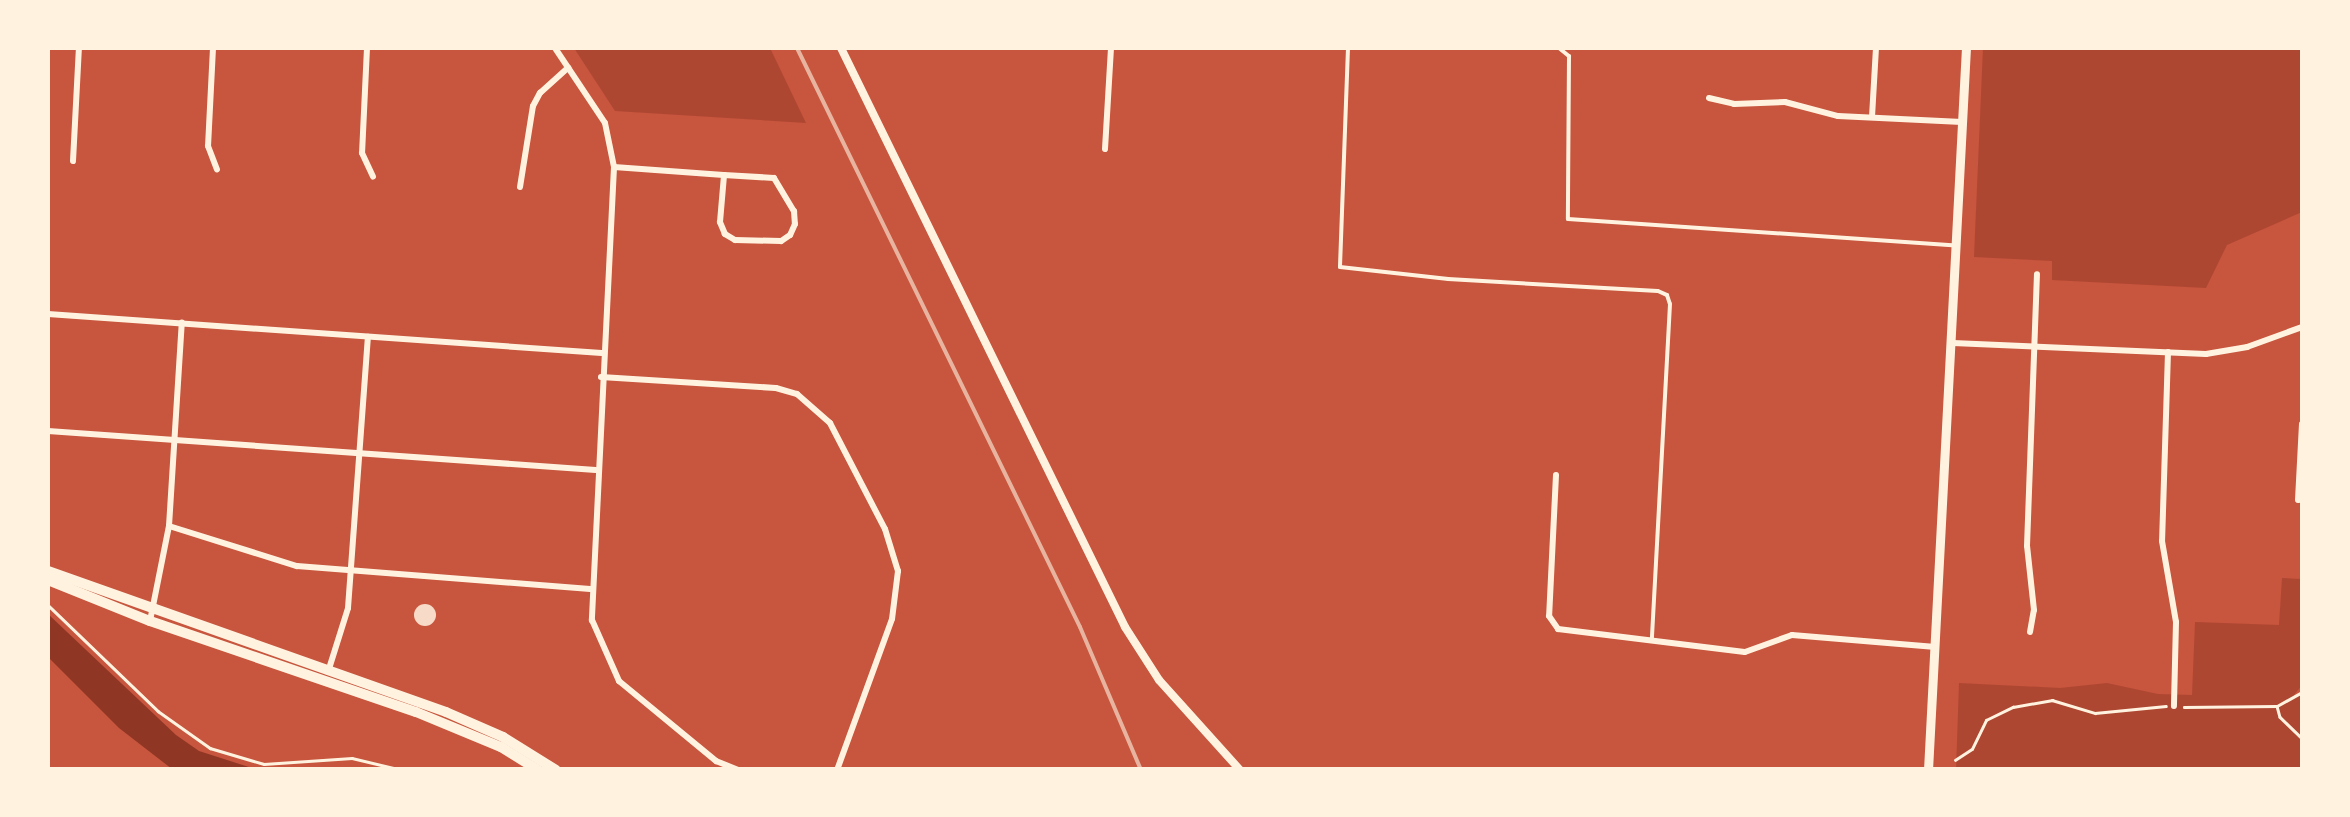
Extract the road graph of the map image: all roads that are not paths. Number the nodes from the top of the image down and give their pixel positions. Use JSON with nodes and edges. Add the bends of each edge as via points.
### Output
{"nodes":[{"id":1,"x":78,"y":48,"type":"edge"},
{"id":2,"x":212,"y":48,"type":"edge"},
{"id":3,"x":367,"y":48,"type":"edge"},
{"id":4,"x":556,"y":48,"type":"edge"},
{"id":5,"x":841,"y":48,"type":"edge"},
{"id":6,"x":1112,"y":48,"type":"edge"},
{"id":7,"x":1348,"y":48,"type":"edge"},
{"id":8,"x":1544,"y":48,"type":"edge"},
{"id":9,"x":1876,"y":48,"type":"edge"},
{"id":10,"x":1966,"y":48,"type":"edge"},
{"id":11,"x":568,"y":68,"type":"junction"},
{"id":12,"x":1709,"y":98,"type":"dead end"},
{"id":13,"x":1872,"y":117,"type":"junction"},
{"id":14,"x":1962,"y":122,"type":"junction"},
{"id":15,"x":1105,"y":149,"type":"dead end"},
{"id":16,"x":73,"y":161,"type":"dead end"},
{"id":17,"x":614,"y":167,"type":"junction"},
{"id":18,"x":218,"y":169,"type":"dead end"},
{"id":19,"x":724,"y":174,"type":"junction"},
{"id":20,"x":372,"y":177,"type":"dead end"},
{"id":21,"x":520,"y":187,"type":"dead end"},
{"id":22,"x":1957,"y":245,"type":"junction"},
{"id":23,"x":2037,"y":274,"type":"dead end"},
{"id":24,"x":48,"y":314,"type":"edge"},
{"id":25,"x":182,"y":322,"type":"junction"},
{"id":26,"x":2302,"y":329,"type":"edge"},
{"id":27,"x":368,"y":336,"type":"junction"},
{"id":28,"x":1953,"y":343,"type":"junction"},
{"id":29,"x":2036,"y":346,"type":"junction"},
{"id":30,"x":2168,"y":352,"type":"junction"},
{"id":31,"x":602,"y":353,"type":"junction"},
{"id":32,"x":601,"y":376,"type":"junction"},
{"id":33,"x":2302,"y":424,"type":"edge"},
{"id":34,"x":48,"y":431,"type":"edge"},
{"id":35,"x":173,"y":439,"type":"junction"},
{"id":36,"x":359,"y":452,"type":"junction"},
{"id":37,"x":596,"y":470,"type":"junction"},
{"id":38,"x":1556,"y":475,"type":"dead end"},
{"id":39,"x":2298,"y":500,"type":"dead end"},
{"id":40,"x":169,"y":526,"type":"junction"},
{"id":41,"x":48,"y":571,"type":"edge"},
{"id":42,"x":351,"y":572,"type":"junction"},
{"id":43,"x":48,"y":580,"type":"edge"},
{"id":44,"x":590,"y":589,"type":"junction"},
{"id":45,"x":152,"y":616,"type":"junction"},
{"id":46,"x":2030,"y":632,"type":"dead end"},
{"id":47,"x":1652,"y":641,"type":"junction"},
{"id":48,"x":1938,"y":647,"type":"junction"},
{"id":49,"x":327,"y":676,"type":"junction"},
{"id":50,"x":2174,"y":706,"type":"road end"},
{"id":51,"x":538,"y":770,"type":"edge"},
{"id":52,"x":556,"y":770,"type":"edge"},
{"id":53,"x":738,"y":770,"type":"edge"},
{"id":54,"x":837,"y":770,"type":"edge"},
{"id":55,"x":1240,"y":770,"type":"edge"},
{"id":56,"x":1928,"y":770,"type":"edge"}],
"edges":[{"from":1,"to":16,"type":"street"},
{"from":2,"to":18,"type":"street","via":[[208,146]]},
{"from":3,"to":20,"type":"street","via":[[362,152]]},
{"from":4,"to":11,"type":"street"},
{"from":5,"to":55,"type":"street","via":[[1125,628],[1158,680]]},
{"from":6,"to":15,"type":"street"},
{"from":7,"to":47,"type":"lane","via":[[1340,267],[1666,296]]},
{"from":8,"to":22,"type":"lane","via":[[1569,56],[1568,219]]},
{"from":9,"to":13,"type":"street"},
{"from":10,"to":14,"type":"main road"},
{"from":11,"to":17,"type":"street","via":[[605,123]]},
{"from":11,"to":21,"type":"street","via":[[534,106]]},
{"from":12,"to":13,"type":"street"},
{"from":13,"to":14,"type":"street"},
{"from":14,"to":22,"type":"main road"},
{"from":17,"to":19,"type":"street"},
{"from":17,"to":31,"type":"street"},
{"from":19,"to":19,"type":"street","via":[[774,178],[794,210],[790,235],[781,241],[725,234]]},
{"from":22,"to":28,"type":"main road"},
{"from":23,"to":29,"type":"street"},
{"from":24,"to":25,"type":"street"},
{"from":25,"to":27,"type":"street"},
{"from":25,"to":35,"type":"street"},
{"from":26,"to":30,"type":"street","via":[[2247,348]]},
{"from":27,"to":31,"type":"street"},
{"from":27,"to":36,"type":"street"},
{"from":28,"to":29,"type":"street"},
{"from":28,"to":48,"type":"main road"},
{"from":29,"to":30,"type":"street"},
{"from":29,"to":46,"type":"street"},
{"from":30,"to":50,"type":"street","via":[[2162,541],[2176,622]]},
{"from":31,"to":32,"type":"street"},
{"from":32,"to":37,"type":"street"},
{"from":32,"to":54,"type":"street","via":[[776,388],[797,394],[830,423],[885,529],[898,570],[892,619]]},
{"from":33,"to":39,"type":"street"},
{"from":34,"to":35,"type":"street"},
{"from":35,"to":36,"type":"street"},
{"from":35,"to":40,"type":"street"},
{"from":36,"to":37,"type":"street"},
{"from":36,"to":42,"type":"street"},
{"from":37,"to":44,"type":"street"},
{"from":38,"to":47,"type":"street","via":[[1550,624]]},
{"from":40,"to":42,"type":"street","via":[[297,566]]},
{"from":40,"to":45,"type":"street"},
{"from":41,"to":45,"type":"main road"},
{"from":42,"to":44,"type":"street"},
{"from":42,"to":49,"type":"street","via":[[346,620]]},
{"from":43,"to":45,"type":"main road"},
{"from":44,"to":53,"type":"street","via":[[592,620],[619,681],[716,761]]},
{"from":45,"to":49,"type":"main road"},
{"from":47,"to":48,"type":"street","via":[[1745,652],[1792,635]]},
{"from":48,"to":56,"type":"main road"},
{"from":49,"to":51,"type":"main road","via":[[500,747]]},
{"from":49,"to":52,"type":"main road","via":[[502,736]]}]}
